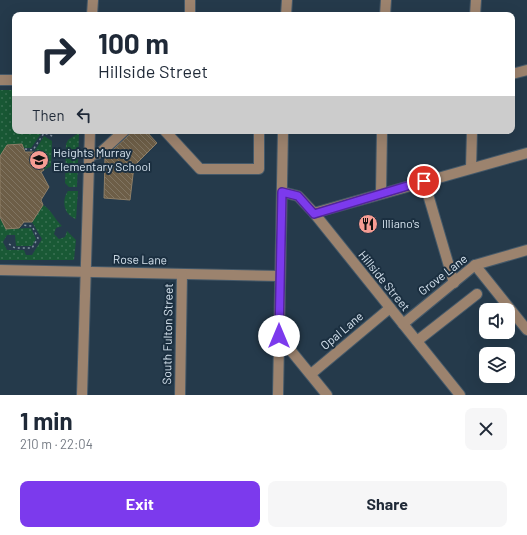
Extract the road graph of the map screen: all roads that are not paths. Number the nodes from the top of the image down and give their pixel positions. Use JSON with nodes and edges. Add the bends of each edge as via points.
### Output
{"nodes":[{"id":1,"x":93,"y":0,"type":"edge"},
{"id":2,"x":190,"y":0,"type":"edge"},
{"id":3,"x":287,"y":0,"type":"edge"},
{"id":4,"x":386,"y":0,"type":"edge"},
{"id":5,"x":476,"y":0,"type":"edge"},
{"id":6,"x":92,"y":12,"type":"edge"},
{"id":7,"x":190,"y":12,"type":"edge"},
{"id":8,"x":286,"y":12,"type":"edge"},
{"id":9,"x":385,"y":12,"type":"edge"},
{"id":10,"x":475,"y":12,"type":"edge"},
{"id":11,"x":527,"y":70,"type":"edge"},
{"id":12,"x":515,"y":73,"type":"edge"},
{"id":13,"x":0,"y":80,"type":"edge"},
{"id":14,"x":12,"y":80,"type":"edge"},
{"id":15,"x":90,"y":134,"type":"edge"},
{"id":16,"x":121,"y":134,"type":"edge"},
{"id":17,"x":168,"y":134,"type":"edge"},
{"id":18,"x":259,"y":134,"type":"edge"},
{"id":19,"x":284,"y":134,"type":"edge"},
{"id":20,"x":382,"y":134,"type":"edge"},
{"id":21,"x":472,"y":134,"type":"edge"},
{"id":22,"x":527,"y":153,"type":"edge"},
{"id":23,"x":89,"y":156,"type":"junction"},
{"id":24,"x":471,"y":168,"type":"junction"},
{"id":25,"x":424,"y":181,"type":"junction"},
{"id":26,"x":282,"y":192,"type":"junction"},
{"id":27,"x":380,"y":193,"type":"junction"},
{"id":28,"x":314,"y":214,"type":"junction"},
{"id":29,"x":527,"y":250,"type":"edge"},
{"id":30,"x":475,"y":265,"type":"junction"},
{"id":31,"x":0,"y":270,"type":"edge"},
{"id":32,"x":85,"y":271,"type":"junction"},
{"id":33,"x":182,"y":274,"type":"junction"},
{"id":34,"x":279,"y":276,"type":"junction"},
{"id":35,"x":454,"y":283,"type":"junction"},
{"id":36,"x":478,"y":294,"type":"dead end"},
{"id":37,"x":390,"y":308,"type":"junction"},
{"id":38,"x":403,"y":324,"type":"junction"},
{"id":39,"x":527,"y":330,"type":"edge"},
{"id":40,"x":279,"y":336,"type":"junction"},
{"id":41,"x":417,"y":341,"type":"junction"},
{"id":42,"x":311,"y":374,"type":"junction"},
{"id":43,"x":82,"y":395,"type":"edge"},
{"id":44,"x":180,"y":395,"type":"edge"},
{"id":45,"x":278,"y":395,"type":"edge"},
{"id":46,"x":328,"y":395,"type":"edge"},
{"id":47,"x":460,"y":395,"type":"edge"}],
"edges":[{"from":1,"to":6,"type":"street"},
{"from":2,"to":7,"type":"street"},
{"from":3,"to":8,"type":"street"},
{"from":4,"to":9,"type":"street"},
{"from":5,"to":10,"type":"street"},
{"from":11,"to":12,"type":"street"},
{"from":13,"to":14,"type":"street"},
{"from":15,"to":23,"type":"street"},
{"from":16,"to":23,"type":"street","via":[[100,153]]},
{"from":17,"to":18,"type":"street","via":[[200,169],[259,169]]},
{"from":19,"to":26,"type":"street"},
{"from":20,"to":27,"type":"street"},
{"from":21,"to":24,"type":"street"},
{"from":22,"to":24,"type":"street"},
{"from":23,"to":32,"type":"street"},
{"from":24,"to":25,"type":"street"},
{"from":25,"to":27,"type":"street"},
{"from":25,"to":35,"type":"street"},
{"from":26,"to":28,"type":"street","name":"Hillside Street","via":[[298,196]]},
{"from":26,"to":34,"type":"street"},
{"from":27,"to":28,"type":"street"},
{"from":28,"to":37,"type":"street","name":"Hillside Street"},
{"from":29,"to":30,"type":"street","name":"Grove Lane"},
{"from":30,"to":35,"type":"street","name":"Grove Lane"},
{"from":30,"to":39,"type":"street"},
{"from":31,"to":32,"type":"street","name":"Rose Lane"},
{"from":32,"to":33,"type":"street","name":"Rose Lane"},
{"from":32,"to":43,"type":"street"},
{"from":33,"to":34,"type":"street","name":"Rose Lane"},
{"from":33,"to":44,"type":"street","name":"South Fulton Street"},
{"from":34,"to":40,"type":"street"},
{"from":35,"to":38,"type":"street","name":"Grove Lane"},
{"from":36,"to":41,"type":"street"},
{"from":37,"to":38,"type":"street","name":"Hillside Street"},
{"from":37,"to":42,"type":"street","name":"Opal Lane"},
{"from":38,"to":41,"type":"street","name":"Hillside Street"},
{"from":40,"to":42,"type":"street"},
{"from":40,"to":45,"type":"street"},
{"from":41,"to":47,"type":"street","name":"Hillside Street"},
{"from":42,"to":46,"type":"street"}]}
